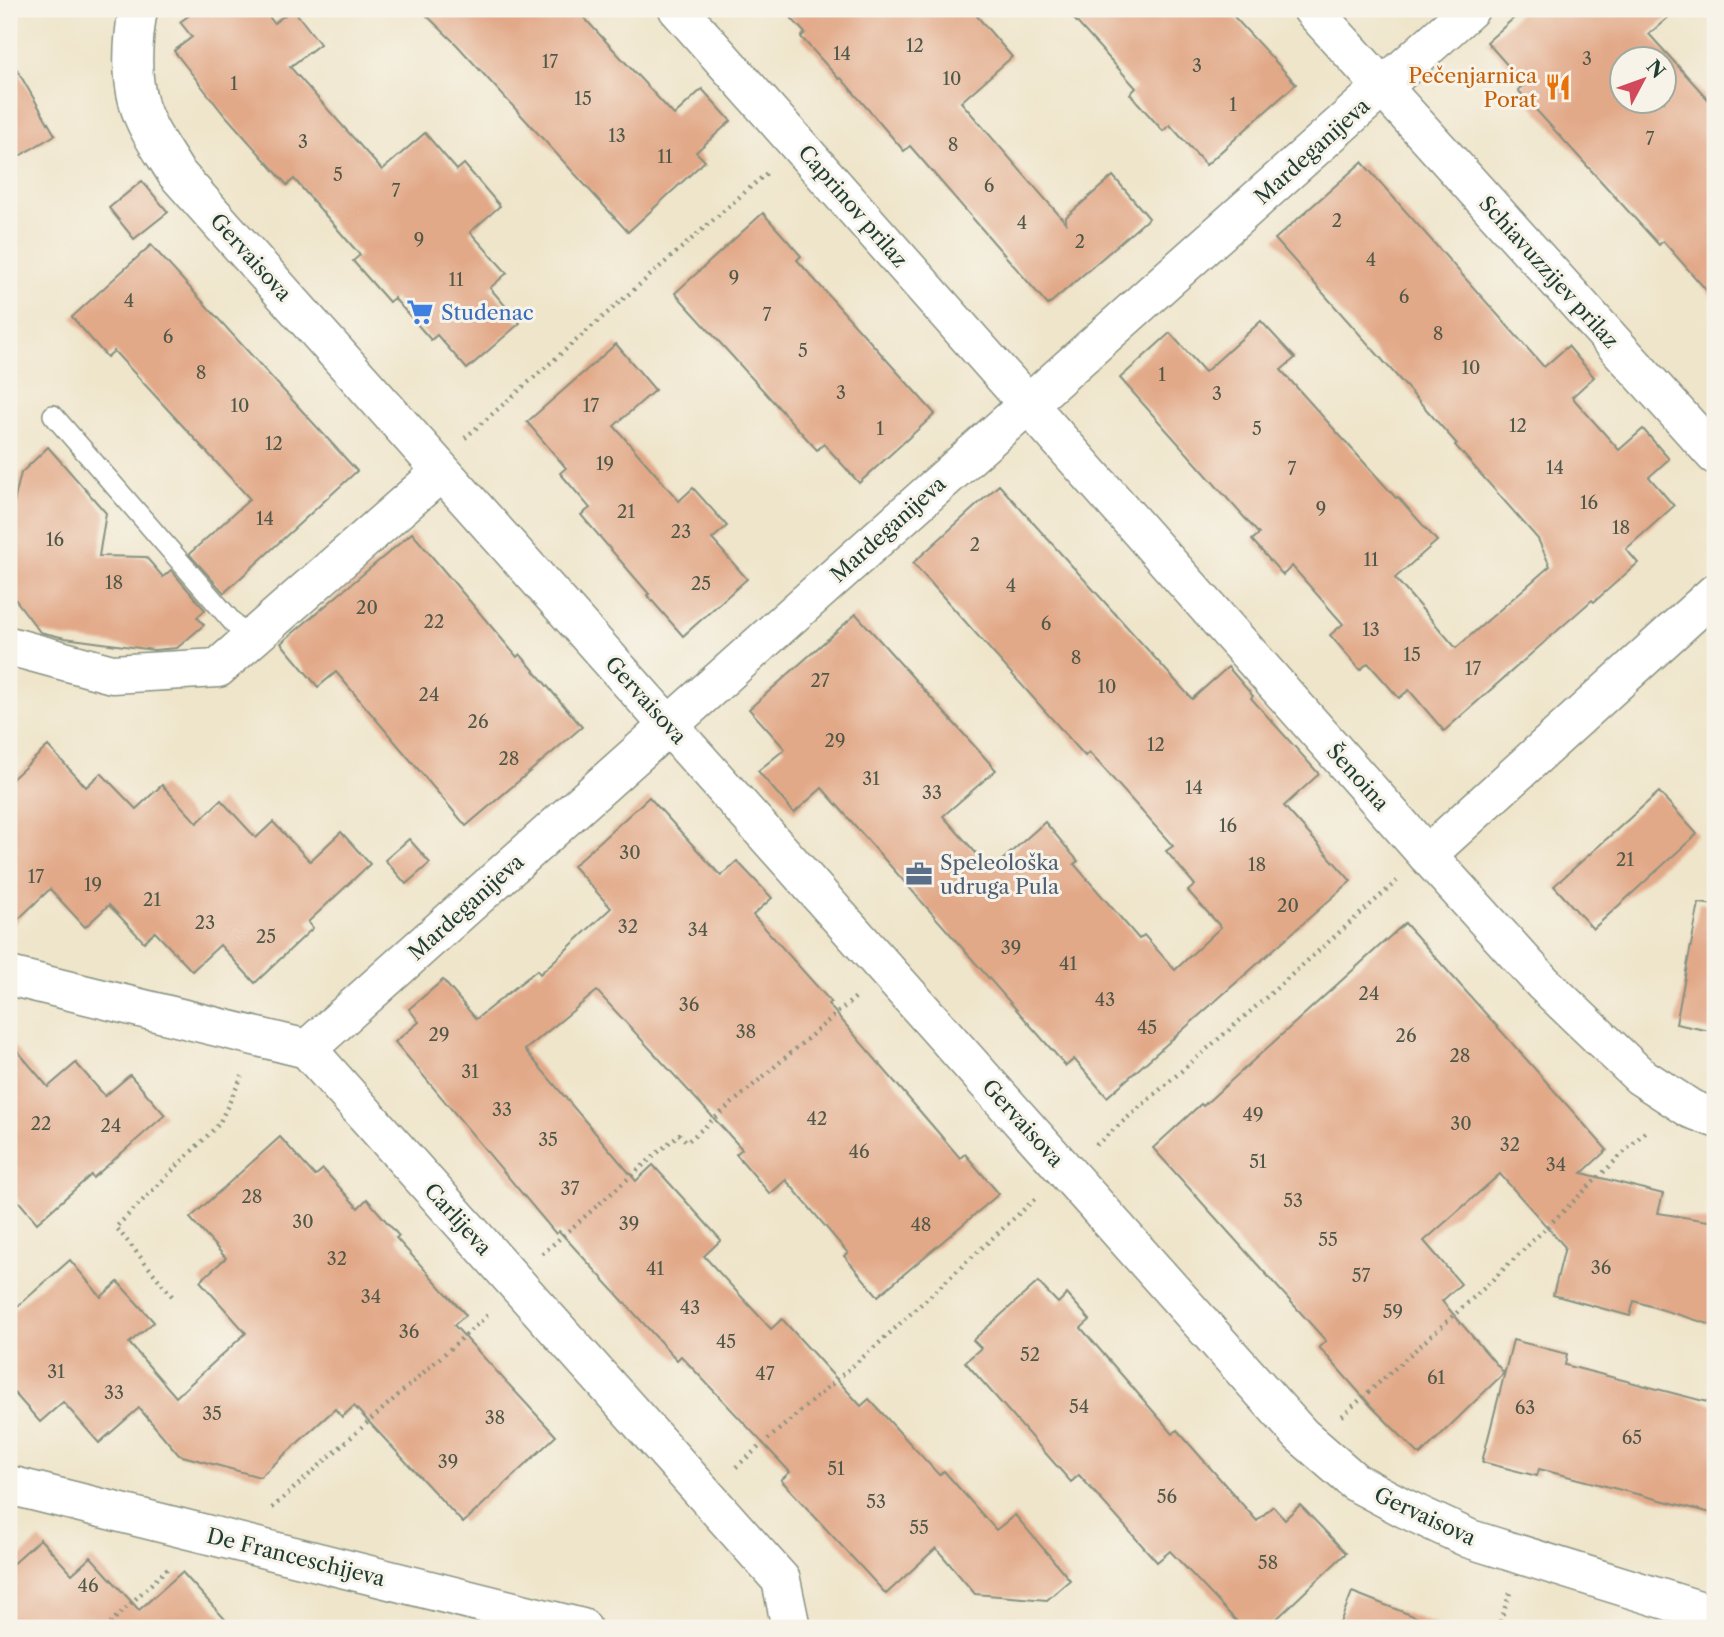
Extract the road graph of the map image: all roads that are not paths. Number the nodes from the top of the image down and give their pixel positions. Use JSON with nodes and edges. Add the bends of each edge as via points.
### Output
{"nodes":[{"id":1,"x":138,"y":9,"type":"edge"},
{"id":2,"x":678,"y":9,"type":"edge"},
{"id":3,"x":1312,"y":9,"type":"edge"},
{"id":4,"x":1470,"y":9,"type":"edge"},
{"id":5,"x":1382,"y":89,"type":"junction"},
{"id":6,"x":1027,"y":404,"type":"junction"},
{"id":7,"x":53,"y":415,"type":"dead end"},
{"id":8,"x":1715,"y":456,"type":"edge"},
{"id":9,"x":438,"y":468,"type":"junction"},
{"id":10,"x":1715,"y":593,"type":"edge"},
{"id":11,"x":249,"y":640,"type":"junction"},
{"id":12,"x":9,"y":646,"type":"edge"},
{"id":13,"x":669,"y":725,"type":"junction"},
{"id":14,"x":1427,"y":855,"type":"junction"},
{"id":15,"x":9,"y":976,"type":"edge"},
{"id":16,"x":307,"y":1049,"type":"junction"},
{"id":17,"x":1715,"y":1118,"type":"edge"},
{"id":18,"x":9,"y":1485,"type":"edge"},
{"id":19,"x":1715,"y":1615,"type":"edge"},
{"id":20,"x":582,"y":1628,"type":"edge"},
{"id":21,"x":791,"y":1628,"type":"edge"}],
"edges":[{"from":1,"to":9,"type":"street","name":"Gervaisova","via":[[133,68],[138,101],[176,173]]},
{"from":2,"to":6,"type":"street","name":"Caprinov prilaz"},
{"from":3,"to":5,"type":"street","name":"Schiavuzzijev prilaz"},
{"from":4,"to":5,"type":"street","name":"Mardeganijeva"},
{"from":5,"to":6,"type":"street","name":"Mardeganijeva"},
{"from":5,"to":8,"type":"street","name":"Schiavuzzijev prilaz"},
{"from":6,"to":13,"type":"street","name":"Mardeganijeva"},
{"from":6,"to":14,"type":"street","name":"Šenoina"},
{"from":7,"to":11,"type":"lane"},
{"from":9,"to":11,"type":"street"},
{"from":9,"to":13,"type":"street","name":"Gervaisova"},
{"from":10,"to":14,"type":"street"},
{"from":11,"to":12,"type":"street","via":[[218,668],[112,674]]},
{"from":13,"to":16,"type":"street","name":"Mardeganijeva"},
{"from":13,"to":19,"type":"street","name":"Gervaisova","via":[[1301,1435],[1355,1482],[1471,1539]]},
{"from":14,"to":17,"type":"street","name":"Šenoina","via":[[1543,983],[1640,1076],[1691,1109]]},
{"from":15,"to":16,"type":"street"},
{"from":16,"to":21,"type":"street","name":"Carlijeva","via":[[781,1580]]},
{"from":18,"to":20,"type":"street","name":"De Franceschijeva"}]}
